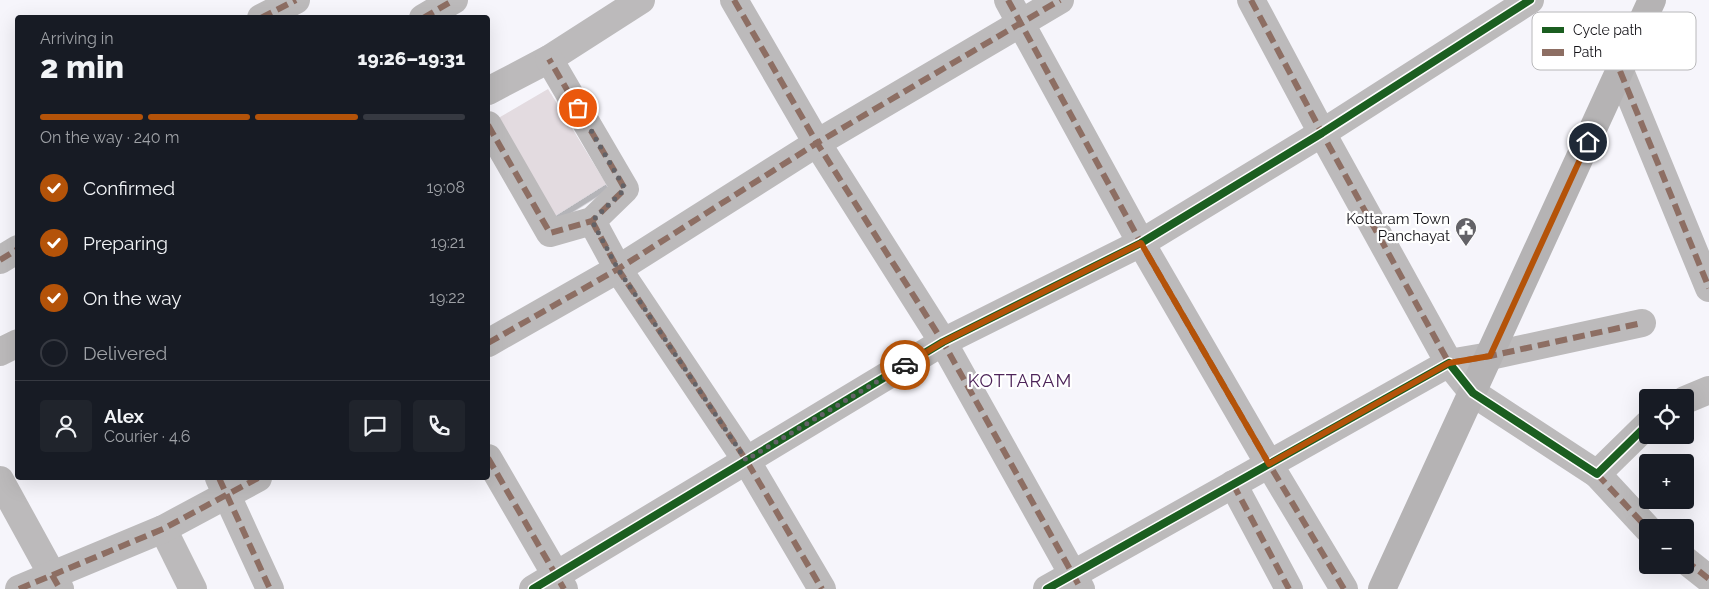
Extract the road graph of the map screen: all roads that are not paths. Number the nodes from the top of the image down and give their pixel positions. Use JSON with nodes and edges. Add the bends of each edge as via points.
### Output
{"nodes":[{"id":1,"x":296,"y":0,"type":"edge"},
{"id":2,"x":454,"y":0,"type":"edge"},
{"id":3,"x":641,"y":0,"type":"edge"},
{"id":4,"x":734,"y":0,"type":"edge"},
{"id":5,"x":1008,"y":0,"type":"edge"},
{"id":6,"x":1060,"y":0,"type":"edge"},
{"id":7,"x":1251,"y":0,"type":"edge"},
{"id":8,"x":1530,"y":0,"type":"edge"},
{"id":9,"x":1652,"y":0,"type":"edge"},
{"id":10,"x":1647,"y":12,"type":"edge"},
{"id":11,"x":267,"y":15,"type":"edge"},
{"id":12,"x":429,"y":15,"type":"edge"},
{"id":13,"x":1021,"y":24,"type":"junction"},
{"id":14,"x":549,"y":59,"type":"junction"},
{"id":15,"x":1620,"y":71,"type":"joint"},
{"id":16,"x":490,"y":90,"type":"edge"},
{"id":17,"x":490,"y":128,"type":"edge"},
{"id":18,"x":1322,"y":133,"type":"junction"},
{"id":19,"x":817,"y":143,"type":"junction"},
{"id":20,"x":592,"y":221,"type":"junction"},
{"id":21,"x":1141,"y":243,"type":"junction"},
{"id":22,"x":15,"y":252,"type":"edge"},
{"id":23,"x":0,"y":260,"type":"edge"},
{"id":24,"x":618,"y":269,"type":"junction"},
{"id":25,"x":1709,"y":288,"type":"edge"},
{"id":26,"x":1642,"y":323,"type":"dead end"},
{"id":27,"x":490,"y":342,"type":"edge"},
{"id":28,"x":943,"y":342,"type":"junction"},
{"id":29,"x":15,"y":344,"type":"edge"},
{"id":30,"x":0,"y":352,"type":"edge"},
{"id":31,"x":1490,"y":356,"type":"junction"},
{"id":32,"x":1449,"y":363,"type":"junction"},
{"id":33,"x":1709,"y":390,"type":"edge"},
{"id":34,"x":1473,"y":393,"type":"junction"},
{"id":35,"x":1694,"y":396,"type":"edge"},
{"id":36,"x":1639,"y":433,"type":"edge"},
{"id":37,"x":746,"y":460,"type":"junction"},
{"id":38,"x":490,"y":462,"type":"edge"},
{"id":39,"x":1269,"y":464,"type":"junction"},
{"id":40,"x":1597,"y":474,"type":"junction"},
{"id":41,"x":0,"y":480,"type":"edge"},
{"id":42,"x":249,"y":480,"type":"edge"},
{"id":43,"x":1233,"y":484,"type":"junction"},
{"id":44,"x":223,"y":486,"type":"edge"},
{"id":45,"x":1639,"y":519,"type":"edge"},
{"id":46,"x":163,"y":529,"type":"junction"},
{"id":47,"x":1694,"y":567,"type":"edge"},
{"id":48,"x":1709,"y":579,"type":"edge"},
{"id":49,"x":56,"y":582,"type":"edge"},
{"id":50,"x":1077,"y":582,"type":"edge"},
{"id":51,"x":551,"y":584,"type":"edge"},
{"id":52,"x":19,"y":589,"type":"edge"},
{"id":53,"x":193,"y":589,"type":"edge"},
{"id":54,"x":270,"y":589,"type":"edge"},
{"id":55,"x":822,"y":589,"type":"edge"},
{"id":56,"x":1047,"y":589,"type":"edge"},
{"id":57,"x":1289,"y":589,"type":"edge"},
{"id":58,"x":1344,"y":589,"type":"edge"},
{"id":59,"x":1382,"y":589,"type":"edge"}],
"edges":[{"from":1,"to":11,"type":"street"},
{"from":2,"to":12,"type":"street"},
{"from":3,"to":14,"type":"street"},
{"from":4,"to":19,"type":"street"},
{"from":5,"to":13,"type":"street"},
{"from":6,"to":13,"type":"street"},
{"from":7,"to":18,"type":"street"},
{"from":8,"to":18,"type":"street"},
{"from":9,"to":10,"type":"main road"},
{"from":13,"to":19,"type":"street"},
{"from":13,"to":21,"type":"street"},
{"from":14,"to":16,"type":"street"},
{"from":14,"to":20,"type":"street","via":[[625,189]]},
{"from":15,"to":25,"type":"street"},
{"from":15,"to":31,"type":"main road"},
{"from":17,"to":20,"type":"street","via":[[550,233]]},
{"from":18,"to":21,"type":"street"},
{"from":18,"to":32,"type":"street"},
{"from":19,"to":24,"type":"street"},
{"from":19,"to":28,"type":"street"},
{"from":20,"to":24,"type":"street"},
{"from":21,"to":28,"type":"street"},
{"from":21,"to":39,"type":"street"},
{"from":22,"to":23,"type":"street"},
{"from":24,"to":27,"type":"street"},
{"from":24,"to":37,"type":"street"},
{"from":26,"to":31,"type":"street"},
{"from":28,"to":37,"type":"street"},
{"from":28,"to":50,"type":"street"},
{"from":29,"to":30,"type":"street"},
{"from":31,"to":32,"type":"street"},
{"from":31,"to":34,"type":"main road"},
{"from":32,"to":34,"type":"street"},
{"from":32,"to":39,"type":"street"},
{"from":33,"to":35,"type":"street"},
{"from":34,"to":40,"type":"street"},
{"from":34,"to":59,"type":"main road"},
{"from":36,"to":40,"type":"street"},
{"from":37,"to":51,"type":"street"},
{"from":37,"to":55,"type":"street"},
{"from":38,"to":51,"type":"street"},
{"from":39,"to":43,"type":"street"},
{"from":39,"to":58,"type":"street"},
{"from":40,"to":45,"type":"street"},
{"from":41,"to":49,"type":"street"},
{"from":42,"to":44,"type":"street"},
{"from":43,"to":50,"type":"street"},
{"from":43,"to":57,"type":"street"},
{"from":44,"to":46,"type":"street"},
{"from":44,"to":54,"type":"street"},
{"from":46,"to":49,"type":"street"},
{"from":46,"to":53,"type":"street"},
{"from":47,"to":48,"type":"street"},
{"from":49,"to":52,"type":"street"},
{"from":50,"to":56,"type":"street"}]}
